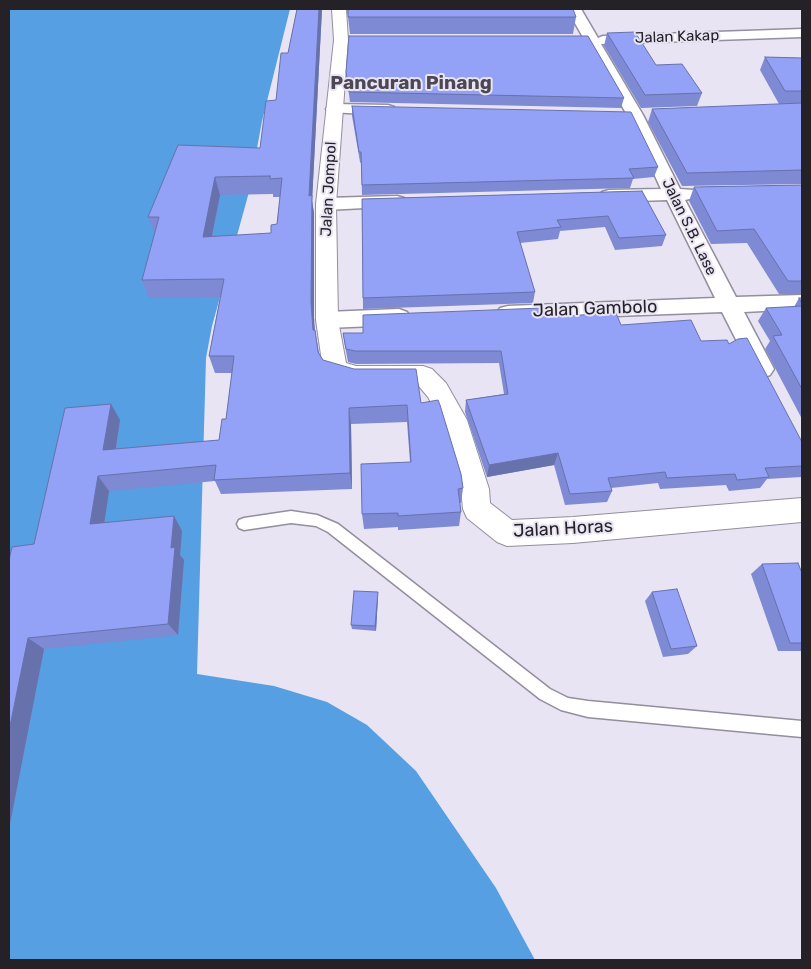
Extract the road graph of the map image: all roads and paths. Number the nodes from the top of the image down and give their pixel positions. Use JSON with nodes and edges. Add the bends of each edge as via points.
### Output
{"nodes":[{"id":1,"x":339,"y":9,"type":"edge"},
{"id":2,"x":574,"y":9,"type":"edge"},
{"id":3,"x":802,"y":32,"type":"edge"},
{"id":4,"x":574,"y":40,"type":"edge"},
{"id":5,"x":593,"y":40,"type":"junction"},
{"id":6,"x":334,"y":109,"type":"junction"},
{"id":7,"x":402,"y":110,"type":"edge"},
{"id":8,"x":615,"y":114,"type":"edge"},
{"id":9,"x":635,"y":114,"type":"junction"},
{"id":10,"x":654,"y":114,"type":"edge"},
{"id":11,"x":703,"y":193,"type":"edge"},
{"id":12,"x":673,"y":194,"type":"junction"},
{"id":13,"x":594,"y":196,"type":"edge"},
{"id":14,"x":415,"y":201,"type":"edge"},
{"id":15,"x":326,"y":204,"type":"junction"},
{"id":16,"x":802,"y":302,"type":"edge"},
{"id":17,"x":728,"y":304,"type":"junction"},
{"id":18,"x":484,"y":314,"type":"edge"},
{"id":19,"x":415,"y":316,"type":"edge"},
{"id":20,"x":328,"y":320,"type":"junction"},
{"id":21,"x":335,"y":369,"type":"joint"},
{"id":22,"x":772,"y":387,"type":"edge"},
{"id":23,"x":802,"y":510,"type":"edge"},
{"id":24,"x":244,"y":524,"type":"dead end"},
{"id":25,"x":802,"y":729,"type":"edge"}],
"edges":[{"from":1,"to":6,"type":"street","name":"Jalan Jompol","via":[[346,40]]},
{"from":2,"to":5,"type":"street","name":"Jalan S.B. Lase"},
{"from":3,"to":5,"type":"street","name":"Jalan Kakap"},
{"from":4,"to":5,"type":"street","name":"Jalan Kakap"},
{"from":5,"to":9,"type":"street","name":"Jalan S.B. Lase"},
{"from":6,"to":7,"type":"street"},
{"from":6,"to":15,"type":"street","name":"Jalan Jompol"},
{"from":8,"to":9,"type":"street"},
{"from":9,"to":10,"type":"street"},
{"from":9,"to":12,"type":"street","name":"Jalan S.B. Lase"},
{"from":11,"to":12,"type":"street"},
{"from":12,"to":13,"type":"street"},
{"from":12,"to":17,"type":"street","name":"Jalan S.B. Lase"},
{"from":14,"to":15,"type":"street"},
{"from":15,"to":20,"type":"street","name":"Jalan Jompol"},
{"from":16,"to":17,"type":"street","name":"Jalan Gambolo"},
{"from":17,"to":18,"type":"street","name":"Jalan Gambolo"},
{"from":17,"to":22,"type":"street","name":"Jalan S.B. Lase"},
{"from":19,"to":20,"type":"street"},
{"from":20,"to":21,"type":"street","name":"Jalan Jompol"},
{"from":21,"to":23,"type":"street","name":"Jalan Horas","via":[[356,375],[423,375],[437,390],[454,420],[478,509],[507,533]]},
{"from":24,"to":25,"type":"lane","via":[[291,517],[318,521],[333,528],[545,694],[566,705],[588,710]]}]}
